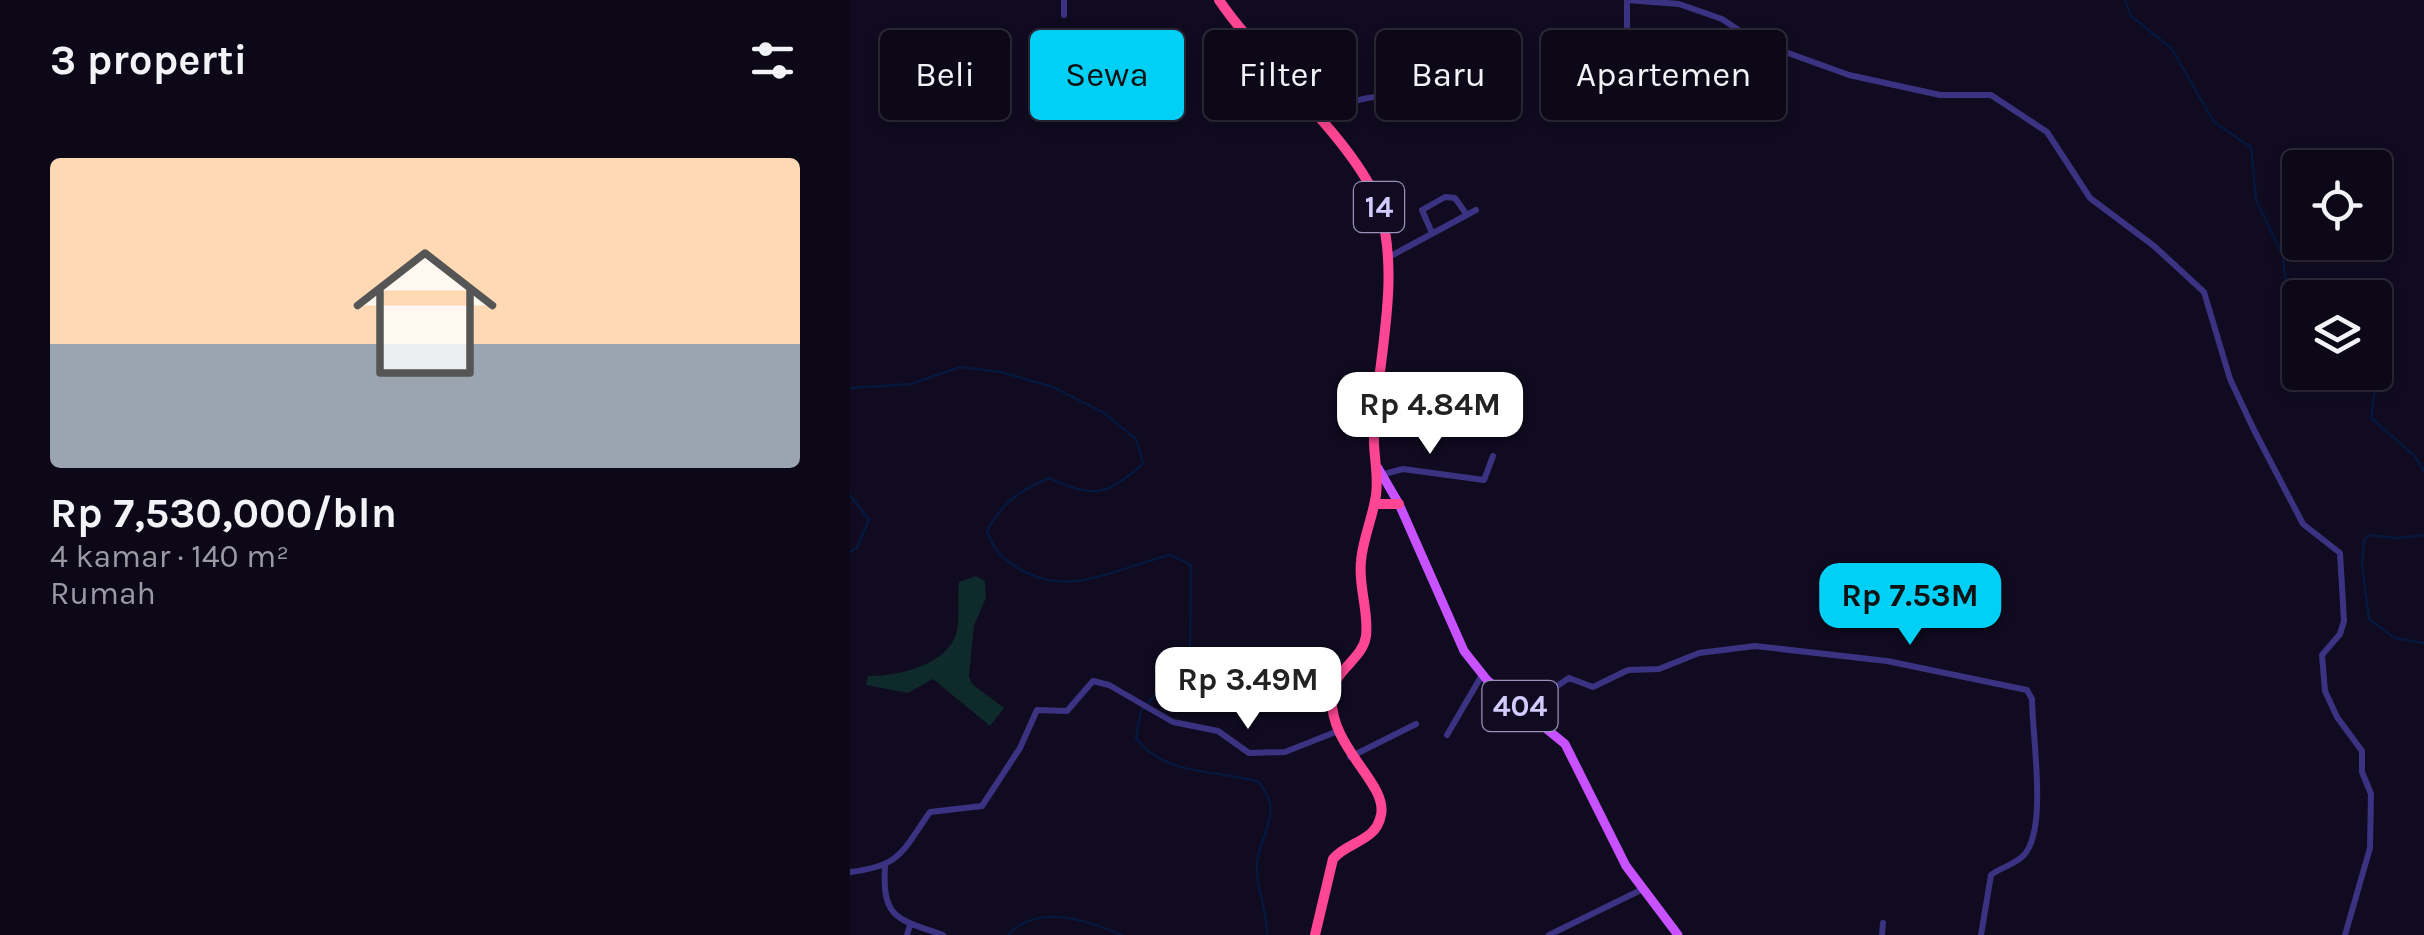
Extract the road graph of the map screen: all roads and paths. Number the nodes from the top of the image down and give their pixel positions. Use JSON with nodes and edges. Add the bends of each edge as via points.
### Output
{"nodes":[{"id":1,"x":1064,"y":0,"type":"edge"},
{"id":2,"x":1222,"y":0,"type":"edge"},
{"id":3,"x":1627,"y":0,"type":"edge"},
{"id":4,"x":1064,"y":14,"type":"dead end"},
{"id":5,"x":1628,"y":30,"type":"edge"},
{"id":6,"x":1376,"y":98,"type":"edge"},
{"id":7,"x":1320,"y":121,"type":"junction"},
{"id":8,"x":1476,"y":210,"type":"dead end"},
{"id":9,"x":1467,"y":215,"type":"junction"},
{"id":10,"x":1432,"y":234,"type":"junction"},
{"id":11,"x":1385,"y":259,"type":"junction"},
{"id":12,"x":1492,"y":456,"type":"dead end"},
{"id":13,"x":1381,"y":471,"type":"junction"},
{"id":14,"x":1375,"y":504,"type":"junction"},
{"id":15,"x":1399,"y":504,"type":"junction"},
{"id":16,"x":1482,"y":674,"type":"junction"},
{"id":17,"x":1523,"y":709,"type":"junction"},
{"id":18,"x":1416,"y":724,"type":"dead end"},
{"id":19,"x":1339,"y":730,"type":"junction"},
{"id":20,"x":1447,"y":735,"type":"dead end"},
{"id":21,"x":1350,"y":757,"type":"junction"},
{"id":22,"x":885,"y":866,"type":"junction"},
{"id":23,"x":850,"y":872,"type":"edge"},
{"id":24,"x":1641,"y":890,"type":"junction"},
{"id":25,"x":1883,"y":923,"type":"dead end"},
{"id":26,"x":910,"y":925,"type":"junction"},
{"id":27,"x":907,"y":935,"type":"edge"},
{"id":28,"x":942,"y":935,"type":"edge"},
{"id":29,"x":1315,"y":935,"type":"edge"},
{"id":30,"x":1549,"y":935,"type":"edge"},
{"id":31,"x":1678,"y":935,"type":"edge"},
{"id":32,"x":1882,"y":935,"type":"edge"},
{"id":33,"x":1981,"y":935,"type":"edge"},
{"id":34,"x":2346,"y":935,"type":"edge"}],
"edges":[{"from":1,"to":4,"type":"street"},
{"from":2,"to":7,"type":"highway","number":"14"},
{"from":3,"to":5,"type":"street"},
{"from":3,"to":34,"type":"street","via":[[1680,4],[1781,52],[1865,80],[1940,96],[1995,97],[2052,136],[2090,198],[2204,292],[2226,368],[2254,430],[2303,524],[2340,553],[2344,621],[2322,655],[2322,678],[2334,713],[2362,751],[2372,827]]},
{"from":6,"to":7,"type":"street","via":[[1340,104]]},
{"from":7,"to":11,"type":"highway","number":"14","via":[[1376,199]]},
{"from":8,"to":9,"type":"street"},
{"from":9,"to":10,"type":"street"},
{"from":9,"to":10,"type":"street","via":[[1456,198],[1445,197],[1422,210]]},
{"from":10,"to":11,"type":"street"},
{"from":11,"to":13,"type":"highway","number":"14","via":[[1386,332],[1374,436]]},
{"from":12,"to":13,"type":"street","via":[[1484,480]]},
{"from":13,"to":14,"type":"highway","number":"14"},
{"from":13,"to":15,"type":"main road","number":"404"},
{"from":14,"to":15,"type":"highway"},
{"from":14,"to":19,"type":"highway","number":"14","via":[[1359,578],[1365,640],[1333,686]]},
{"from":15,"to":16,"type":"main road","number":"404","via":[[1450,624]]},
{"from":16,"to":17,"type":"main road","number":"404"},
{"from":16,"to":20,"type":"street"},
{"from":17,"to":24,"type":"main road","number":"404","via":[[1565,744]]},
{"from":17,"to":33,"type":"street","via":[[1569,678],[1593,686],[1628,670],[1659,669],[1699,653],[1745,646],[1886,661],[2027,690],[2036,777],[2031,845],[2020,860],[1991,875]]},
{"from":18,"to":21,"type":"street"},
{"from":19,"to":21,"type":"highway","number":"14"},
{"from":19,"to":22,"type":"street","via":[[1286,752],[1256,754],[1218,731],[1178,723],[1098,681],[1090,683],[1066,712],[1038,710],[982,806],[930,812],[906,852]]},
{"from":21,"to":29,"type":"highway","number":"14","via":[[1378,789],[1381,814],[1368,837],[1333,858]]},
{"from":22,"to":23,"type":"street"},
{"from":22,"to":26,"type":"street","via":[[888,908]]},
{"from":24,"to":30,"type":"street"},
{"from":24,"to":31,"type":"main road","number":"404"},
{"from":25,"to":32,"type":"street"},
{"from":26,"to":27,"type":"street"},
{"from":26,"to":28,"type":"street"}]}
